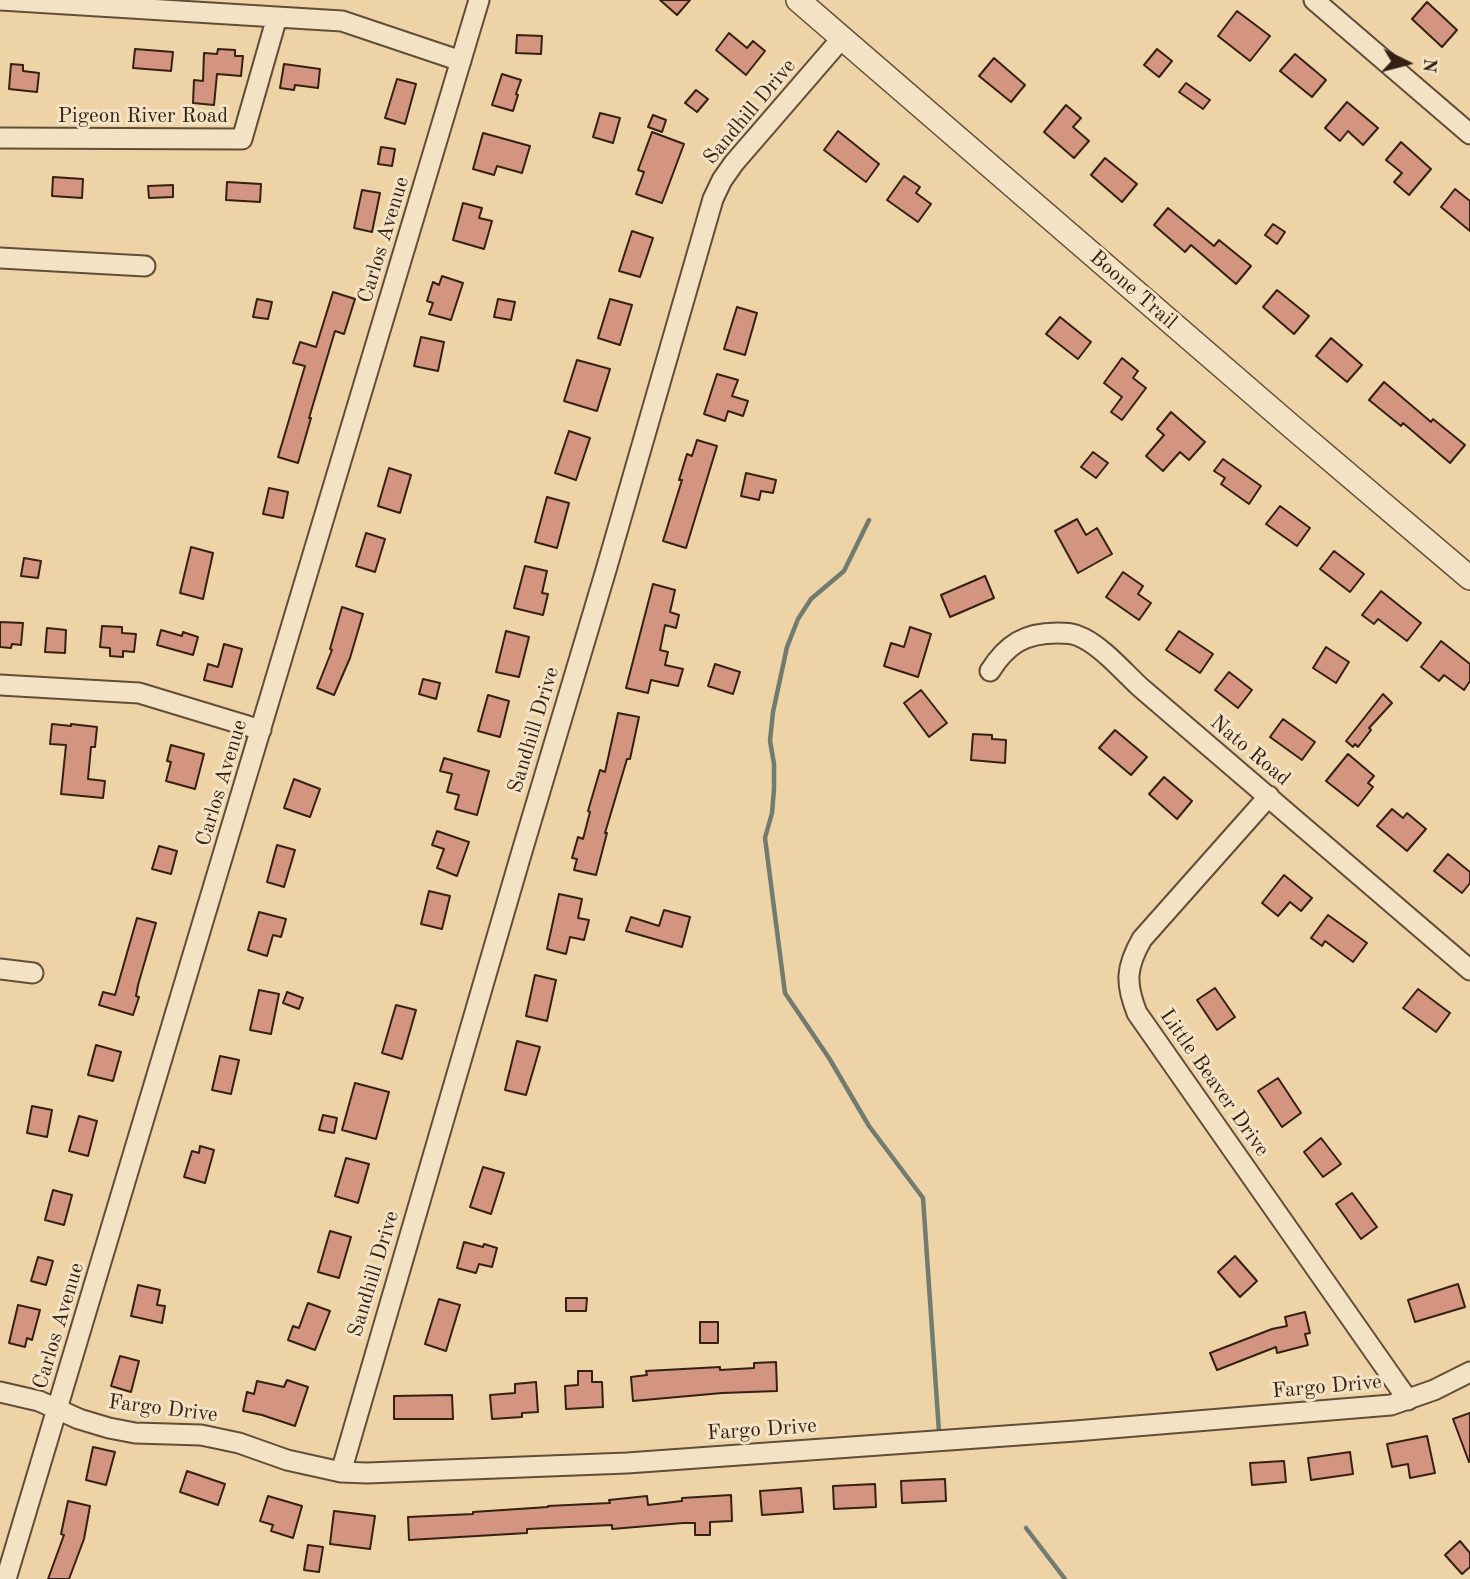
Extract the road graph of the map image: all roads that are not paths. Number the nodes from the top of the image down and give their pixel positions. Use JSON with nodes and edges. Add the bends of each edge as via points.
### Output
{"nodes":[{"id":1,"x":0,"y":0,"type":"edge"},
{"id":2,"x":479,"y":0,"type":"edge"},
{"id":3,"x":798,"y":0,"type":"edge"},
{"id":4,"x":1314,"y":0,"type":"edge"},
{"id":5,"x":277,"y":17,"type":"junction"},
{"id":6,"x":842,"y":38,"type":"junction"},
{"id":7,"x":461,"y":61,"type":"junction"},
{"id":8,"x":1470,"y":134,"type":"edge"},
{"id":9,"x":0,"y":138,"type":"edge"},
{"id":10,"x":0,"y":258,"type":"edge"},
{"id":11,"x":145,"y":266,"type":"dead end"},
{"id":12,"x":1470,"y":578,"type":"edge"},
{"id":13,"x":990,"y":671,"type":"dead end"},
{"id":14,"x":0,"y":685,"type":"edge"},
{"id":15,"x":261,"y":730,"type":"junction"},
{"id":16,"x":1269,"y":796,"type":"junction"},
{"id":17,"x":0,"y":970,"type":"edge"},
{"id":18,"x":1470,"y":970,"type":"edge"},
{"id":19,"x":33,"y":972,"type":"dead end"},
{"id":20,"x":1470,"y":1372,"type":"edge"},
{"id":21,"x":0,"y":1392,"type":"edge"},
{"id":22,"x":1408,"y":1400,"type":"junction"},
{"id":23,"x":57,"y":1410,"type":"junction"},
{"id":24,"x":341,"y":1472,"type":"junction"},
{"id":25,"x":6,"y":1579,"type":"edge"}],
"edges":[{"from":1,"to":5,"type":"street"},
{"from":2,"to":7,"type":"street","name":"Carlos Avenue"},
{"from":3,"to":6,"type":"street","name":"Boone Trail"},
{"from":4,"to":8,"type":"street"},
{"from":5,"to":7,"type":"street","via":[[342,20]]},
{"from":5,"to":9,"type":"street","name":"Pigeon River Road","via":[[242,139]]},
{"from":6,"to":12,"type":"street","name":"Boone Trail"},
{"from":6,"to":24,"type":"street","name":"Sandhill Drive","via":[[734,163],[713,199]]},
{"from":7,"to":15,"type":"street","name":"Carlos Avenue"},
{"from":10,"to":11,"type":"street"},
{"from":13,"to":16,"type":"street","name":"Nato Road","via":[[1007,650],[1038,633],[1082,637]]},
{"from":14,"to":15,"type":"street","via":[[139,693]]},
{"from":15,"to":23,"type":"street","name":"Carlos Avenue"},
{"from":16,"to":18,"type":"street","name":"Nato Road"},
{"from":16,"to":22,"type":"street","name":"Little Beaver Drive","via":[[1142,939],[1129,971],[1130,995],[1137,1013]]},
{"from":17,"to":19,"type":"street"},
{"from":20,"to":22,"type":"street","name":"Fargo Drive"},
{"from":21,"to":23,"type":"street","name":"Fargo Drive"},
{"from":22,"to":24,"type":"street","name":"Fargo Drive","via":[[1075,1431],[627,1463]]},
{"from":23,"to":24,"type":"street","name":"Fargo Drive","via":[[135,1433],[201,1435],[239,1443]]},
{"from":23,"to":25,"type":"street","name":"Carlos Avenue"}]}
